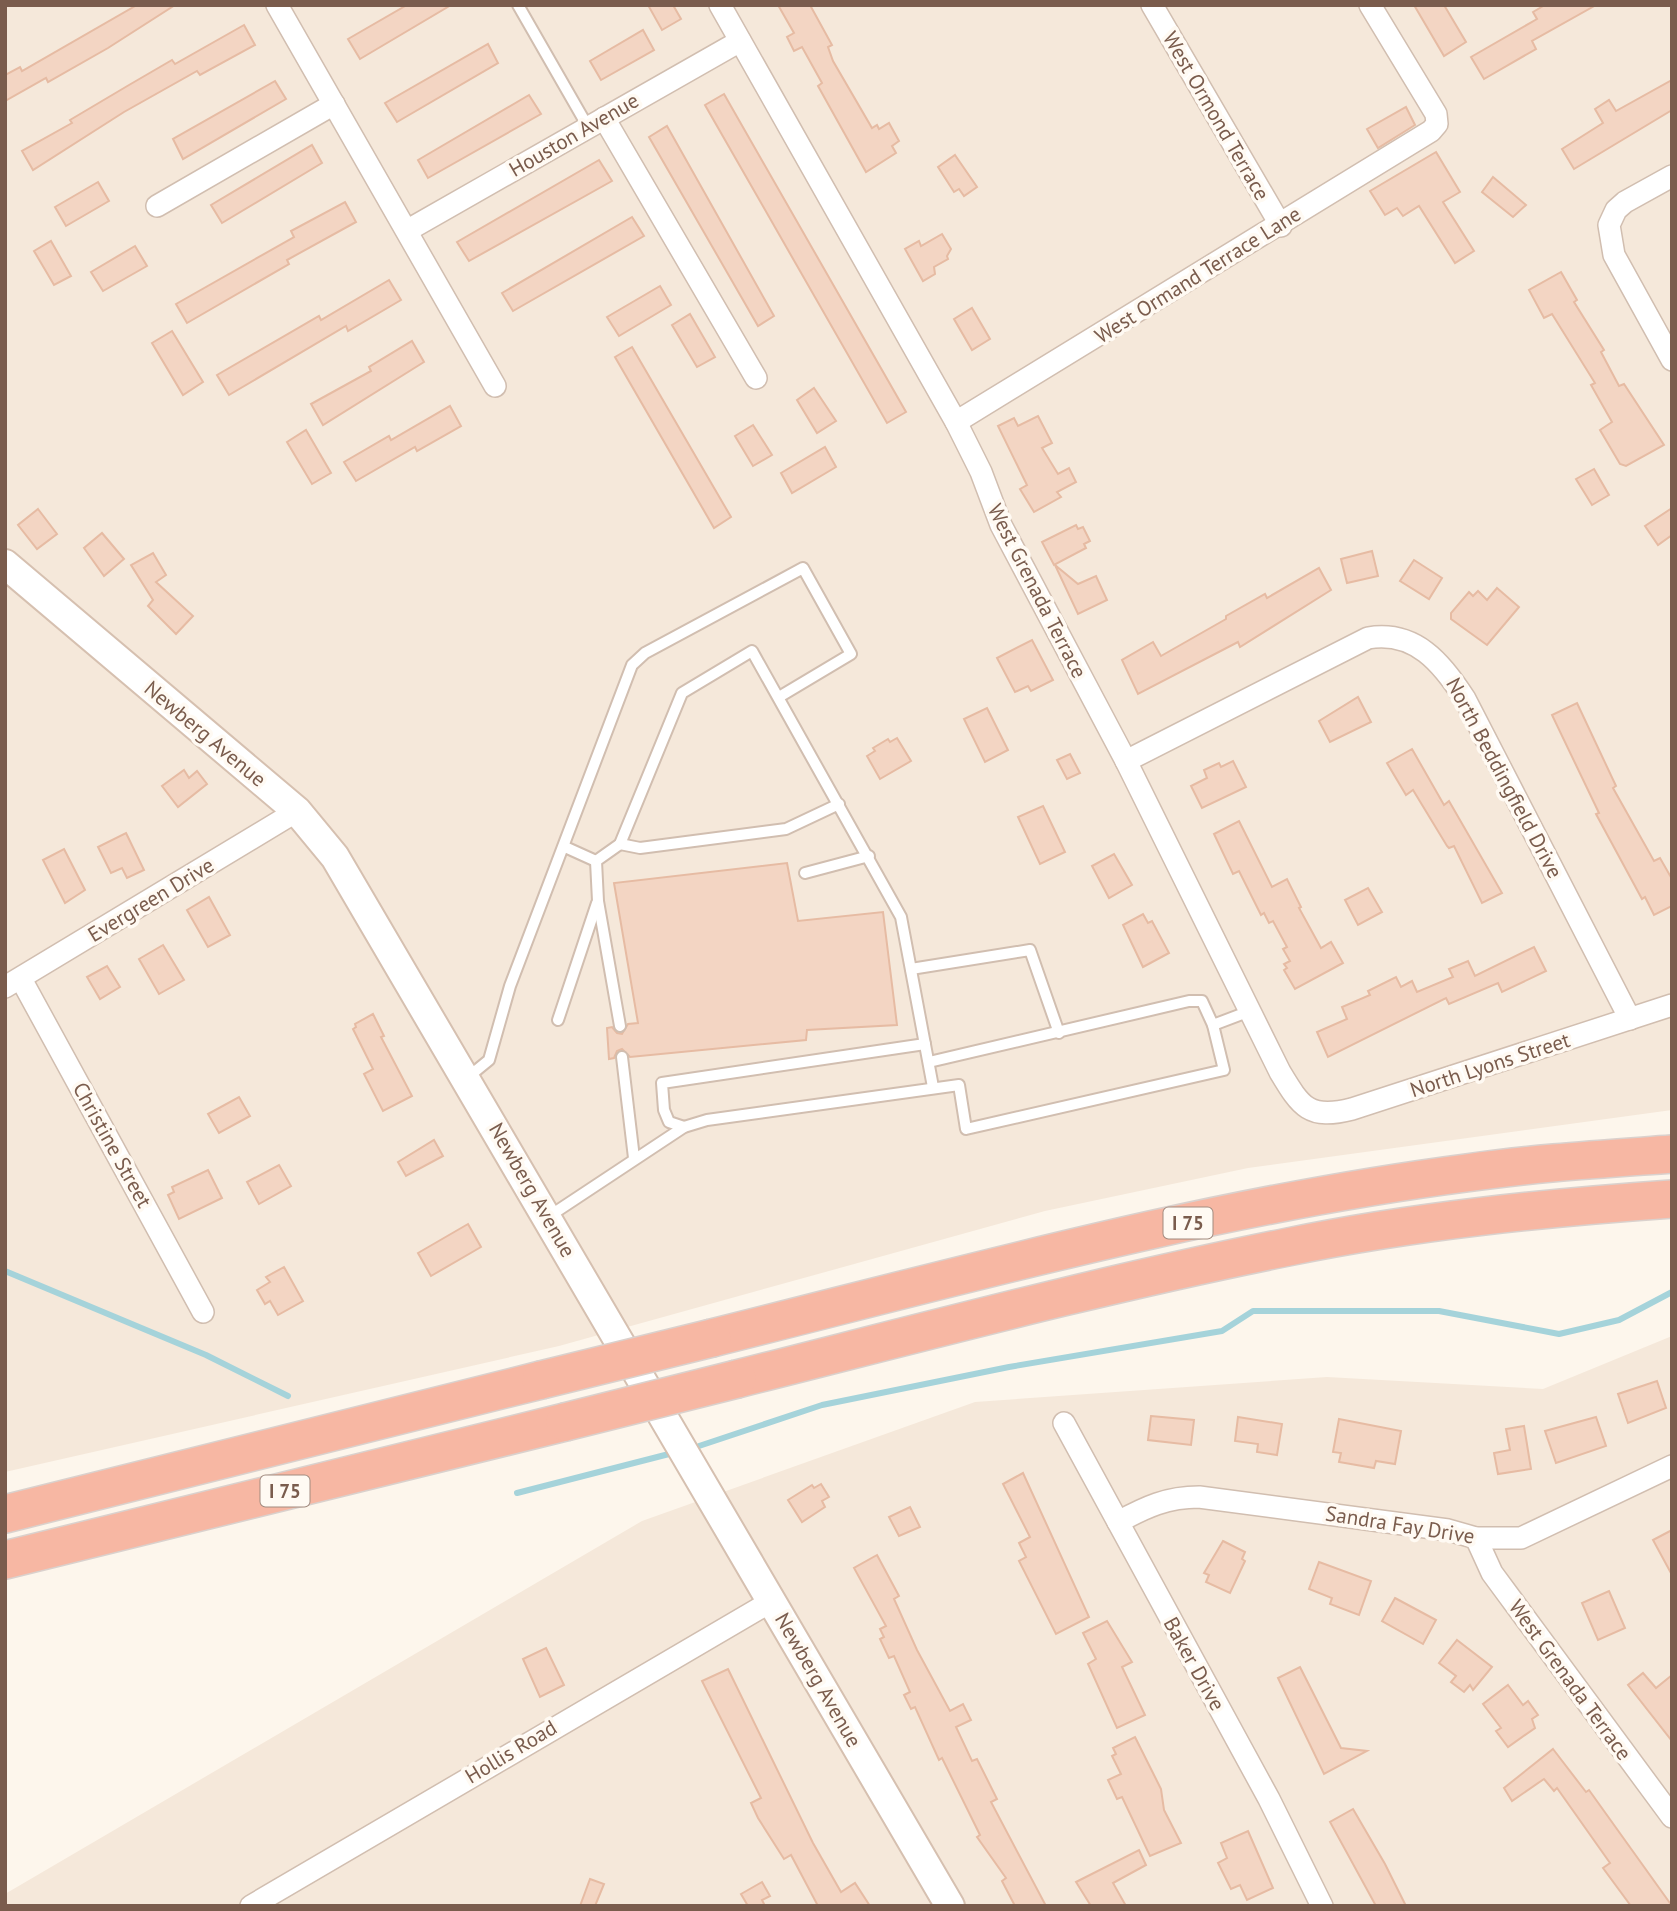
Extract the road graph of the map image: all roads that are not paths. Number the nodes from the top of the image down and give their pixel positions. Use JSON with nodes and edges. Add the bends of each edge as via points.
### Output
{"nodes":[{"id":1,"x":277,"y":5,"type":"edge"},
{"id":2,"x":517,"y":5,"type":"edge"},
{"id":3,"x":720,"y":5,"type":"edge"},
{"id":4,"x":1152,"y":5,"type":"edge"},
{"id":5,"x":1370,"y":5,"type":"edge"},
{"id":6,"x":740,"y":41,"type":"junction"},
{"id":7,"x":334,"y":104,"type":"junction"},
{"id":8,"x":596,"y":122,"type":"junction"},
{"id":9,"x":1672,"y":176,"type":"edge"},
{"id":10,"x":157,"y":206,"type":"dead end"},
{"id":11,"x":1281,"y":226,"type":"junction"},
{"id":12,"x":408,"y":230,"type":"junction"},
{"id":13,"x":1672,"y":360,"type":"edge"},
{"id":14,"x":755,"y":378,"type":"dead end"},
{"id":15,"x":495,"y":386,"type":"dead end"},
{"id":16,"x":956,"y":422,"type":"junction"},
{"id":17,"x":5,"y":565,"type":"edge"},
{"id":18,"x":779,"y":697,"type":"junction"},
{"id":19,"x":1126,"y":761,"type":"junction"},
{"id":20,"x":839,"y":804,"type":"junction"},
{"id":21,"x":297,"y":811,"type":"junction"},
{"id":22,"x":620,"y":844,"type":"junction"},
{"id":23,"x":565,"y":847,"type":"junction"},
{"id":24,"x":869,"y":856,"type":"junction"},
{"id":25,"x":596,"y":861,"type":"junction"},
{"id":26,"x":805,"y":873,"type":"dead end"},
{"id":27,"x":598,"y":901,"type":"junction"},
{"id":28,"x":911,"y":969,"type":"junction"},
{"id":29,"x":13,"y":983,"type":"edge"},
{"id":30,"x":1672,"y":1005,"type":"edge"},
{"id":31,"x":1250,"y":1011,"type":"junction"},
{"id":32,"x":1630,"y":1019,"type":"junction"},
{"id":33,"x":558,"y":1020,"type":"dead end"},
{"id":34,"x":1213,"y":1025,"type":"junction"},
{"id":35,"x":620,"y":1026,"type":"dead end"},
{"id":36,"x":1059,"y":1033,"type":"junction"},
{"id":37,"x":925,"y":1044,"type":"junction"},
{"id":38,"x":622,"y":1057,"type":"dead end"},
{"id":39,"x":929,"y":1062,"type":"junction"},
{"id":40,"x":467,"y":1078,"type":"junction"},
{"id":41,"x":933,"y":1087,"type":"junction"},
{"id":42,"x":1306,"y":1108,"type":"joint"},
{"id":43,"x":684,"y":1127,"type":"junction"},
{"id":44,"x":1672,"y":1154,"type":"edge"},
{"id":45,"x":634,"y":1158,"type":"junction"},
{"id":46,"x":1672,"y":1199,"type":"edge"},
{"id":47,"x":548,"y":1217,"type":"junction"},
{"id":48,"x":203,"y":1312,"type":"dead end"},
{"id":49,"x":1064,"y":1423,"type":"dead end"},
{"id":50,"x":1672,"y":1466,"type":"edge"},
{"id":51,"x":5,"y":1514,"type":"edge"},
{"id":52,"x":1118,"y":1522,"type":"junction"},
{"id":53,"x":1476,"y":1538,"type":"junction"},
{"id":54,"x":5,"y":1560,"type":"edge"},
{"id":55,"x":772,"y":1601,"type":"junction"},
{"id":56,"x":1672,"y":1817,"type":"edge"},
{"id":57,"x":251,"y":1906,"type":"edge"},
{"id":58,"x":950,"y":1906,"type":"edge"},
{"id":59,"x":1322,"y":1906,"type":"edge"}],
"edges":[{"from":1,"to":7,"type":"street"},
{"from":2,"to":8,"type":"lane"},
{"from":3,"to":6,"type":"street","name":"West Grenada Terrace"},
{"from":4,"to":11,"type":"street","name":"West Ormond Terrace"},
{"from":5,"to":11,"type":"street","name":"West Ormand Terrace Lane","via":[[1431,105],[1437,124]]},
{"from":6,"to":8,"type":"street","name":"Houston Avenue"},
{"from":6,"to":16,"type":"street","name":"West Grenada Terrace"},
{"from":7,"to":10,"type":"street"},
{"from":7,"to":12,"type":"street"},
{"from":8,"to":12,"type":"street","name":"Houston Avenue"},
{"from":8,"to":14,"type":"street"},
{"from":9,"to":13,"type":"street","via":[[1625,202],[1609,225],[1614,255]]},
{"from":11,"to":16,"type":"street","name":"West Ormand Terrace Lane"},
{"from":12,"to":15,"type":"street"},
{"from":16,"to":19,"type":"street","name":"West Grenada Terrace","via":[[1000,525]]},
{"from":17,"to":21,"type":"street","name":"Newberg Avenue"},
{"from":18,"to":20,"type":"lane"},
{"from":18,"to":22,"type":"lane","via":[[752,651],[682,693]]},
{"from":18,"to":23,"type":"lane","via":[[851,654],[803,568],[645,653],[632,666]]},
{"from":19,"to":31,"type":"street","name":"West Grenada Terrace"},
{"from":19,"to":32,"type":"street","name":"North Beddingfield Drive","via":[[1368,638],[1408,640],[1437,660],[1465,699]]},
{"from":20,"to":22,"type":"lane","via":[[786,829],[640,848]]},
{"from":20,"to":24,"type":"lane"},
{"from":21,"to":29,"type":"street","name":"Evergreen Drive"},
{"from":21,"to":40,"type":"street","name":"Newberg Avenue","via":[[335,856]]},
{"from":22,"to":25,"type":"lane"},
{"from":23,"to":25,"type":"lane"},
{"from":23,"to":40,"type":"lane","via":[[510,986],[489,1060]]},
{"from":24,"to":26,"type":"lane"},
{"from":24,"to":28,"type":"lane","via":[[901,917]]},
{"from":25,"to":27,"type":"lane"},
{"from":27,"to":33,"type":"lane"},
{"from":27,"to":35,"type":"lane"},
{"from":28,"to":36,"type":"lane","via":[[1031,950]]},
{"from":28,"to":37,"type":"lane"},
{"from":29,"to":48,"type":"street","name":"Christine Street"},
{"from":30,"to":32,"type":"street","name":"North Lyons Street"},
{"from":31,"to":34,"type":"lane"},
{"from":31,"to":42,"type":"street","name":"West Grenada Terrace","via":[[1280,1072]]},
{"from":32,"to":42,"type":"street","name":"North Lyons Street","via":[[1352,1109],[1322,1113]]},
{"from":34,"to":36,"type":"lane","via":[[1202,1001],[1189,1001]]},
{"from":34,"to":41,"type":"lane","via":[[1224,1070],[966,1129],[959,1085]]},
{"from":36,"to":39,"type":"lane"},
{"from":37,"to":39,"type":"lane"},
{"from":37,"to":43,"type":"lane","via":[[662,1083],[669,1122]]},
{"from":38,"to":45,"type":"lane"},
{"from":39,"to":41,"type":"lane"},
{"from":40,"to":47,"type":"street","name":"Newberg Avenue"},
{"from":41,"to":43,"type":"lane"},
{"from":43,"to":45,"type":"lane"},
{"from":44,"to":51,"type":"highway","number":"I 75","bridge":true,"via":[[1465,1173],[1317,1196],[1112,1239]]},
{"from":45,"to":47,"type":"lane"},
{"from":46,"to":54,"type":"highway","number":"I 75","bridge":true,"via":[[1413,1226],[1289,1247],[1091,1291]]},
{"from":47,"to":55,"type":"street","name":"Newberg Avenue"},
{"from":49,"to":52,"type":"street","name":"Baker Drive"},
{"from":50,"to":53,"type":"street","name":"Sandra Fay Drive","via":[[1521,1538]]},
{"from":52,"to":53,"type":"street","name":"Sandra Fay Drive","via":[[1153,1503],[1199,1497],[1448,1530]]},
{"from":52,"to":59,"type":"street","name":"Baker Drive"},
{"from":53,"to":56,"type":"street","name":"West Grenada Terrace","via":[[1492,1573]]},
{"from":55,"to":57,"type":"street","name":"Hollis Road"},
{"from":55,"to":58,"type":"street","name":"Newberg Avenue"}]}
